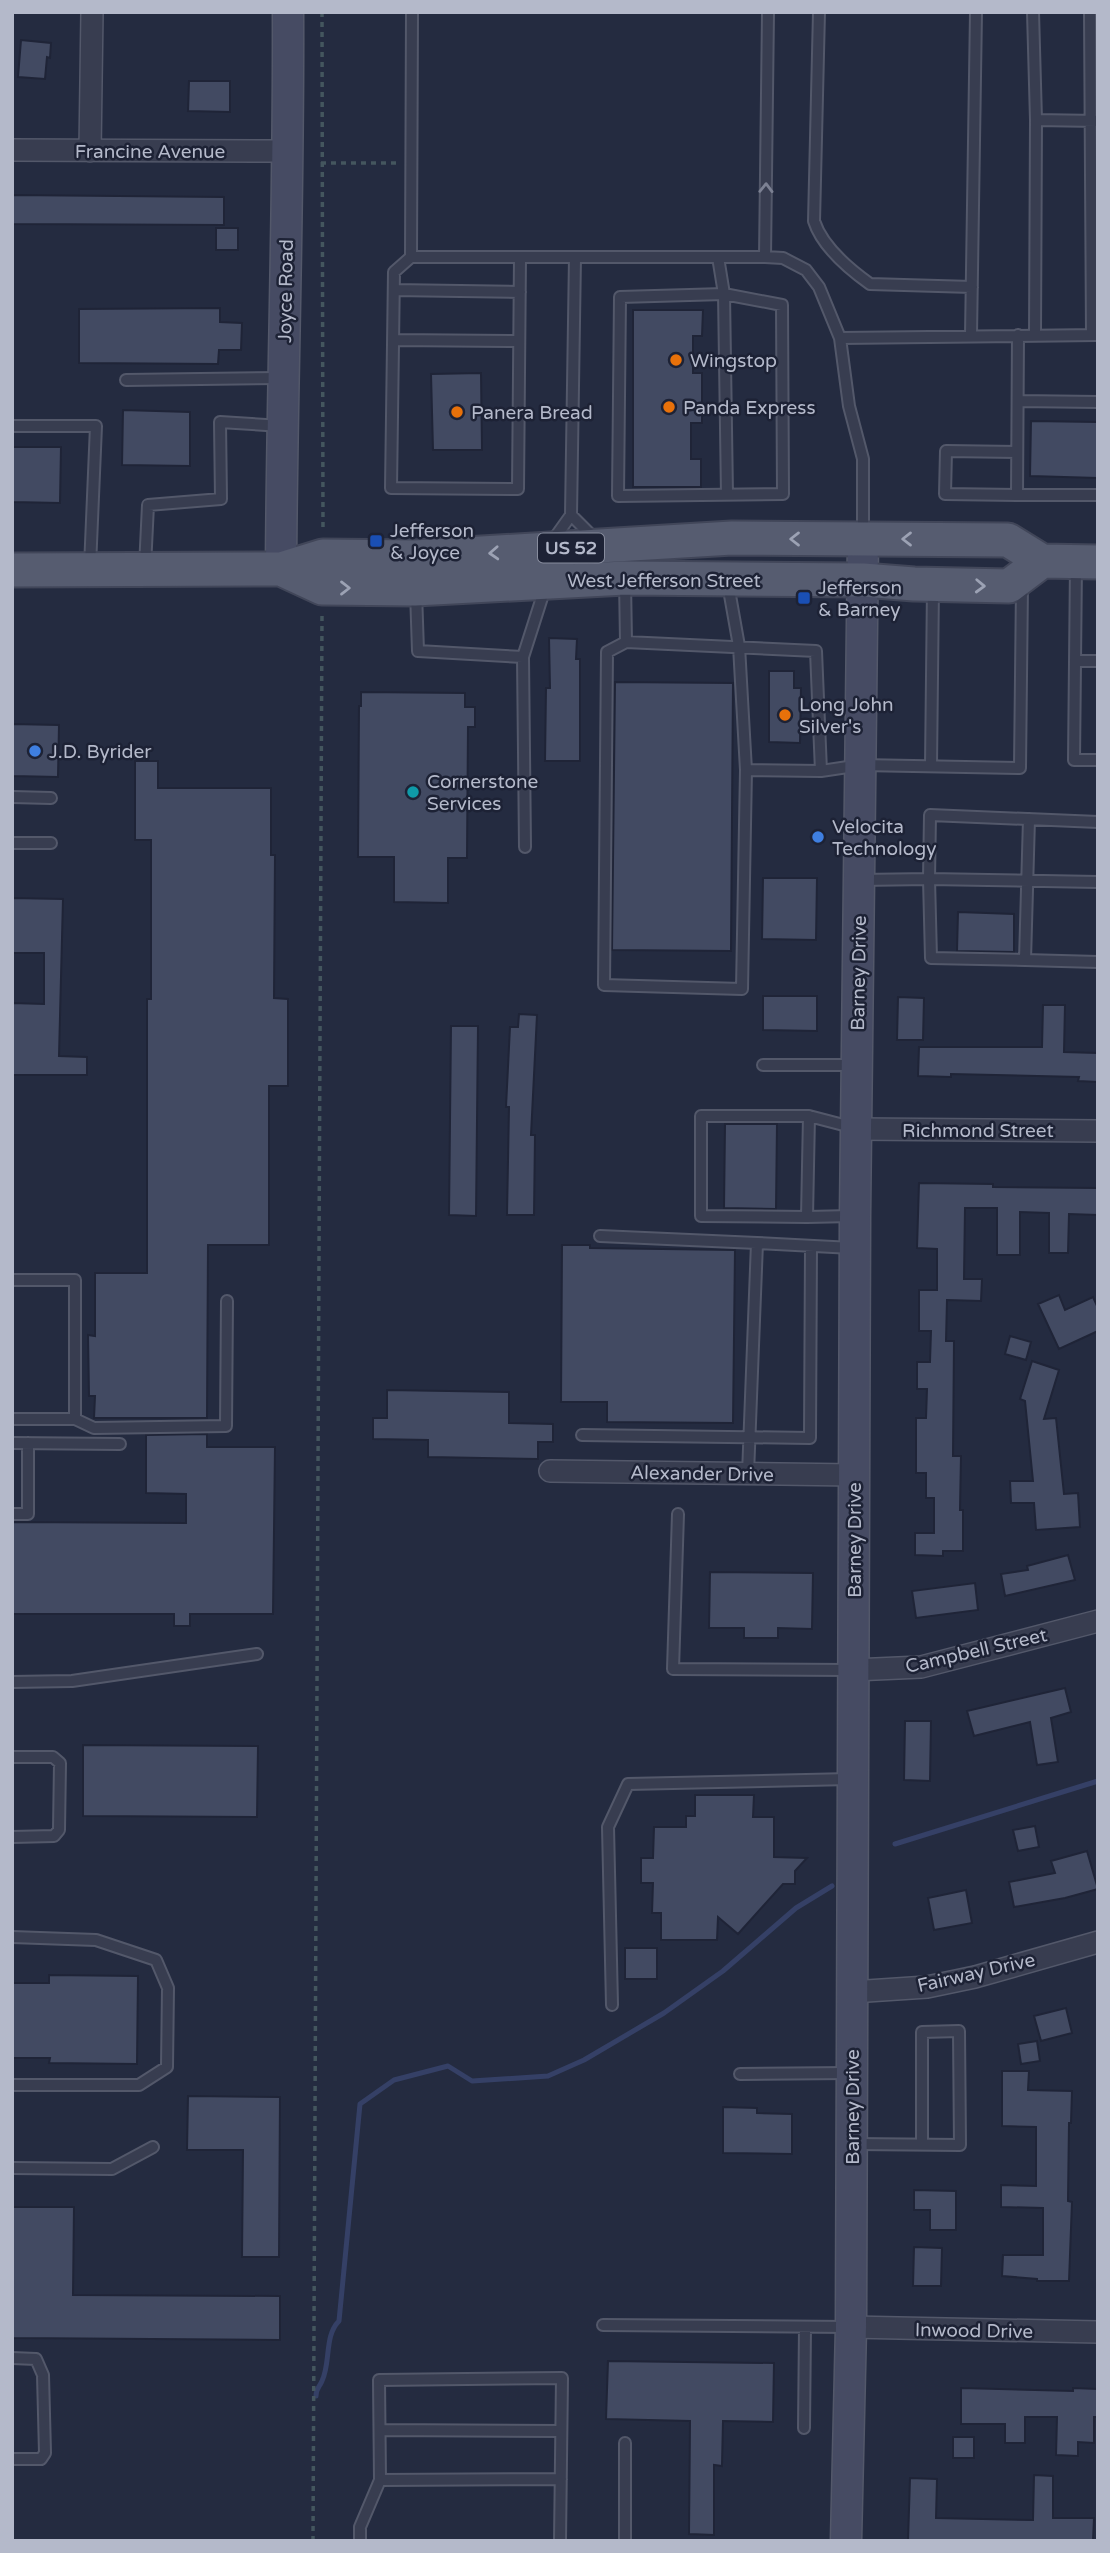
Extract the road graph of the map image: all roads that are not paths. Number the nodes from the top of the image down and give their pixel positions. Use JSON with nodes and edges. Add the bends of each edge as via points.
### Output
{"nodes":[{"id":1,"x":92,"y":12,"type":"edge"},
{"id":2,"x":288,"y":12,"type":"edge"},
{"id":3,"x":412,"y":12,"type":"edge"},
{"id":4,"x":768,"y":12,"type":"edge"},
{"id":5,"x":818,"y":12,"type":"edge"},
{"id":6,"x":976,"y":12,"type":"edge"},
{"id":7,"x":1033,"y":12,"type":"edge"},
{"id":8,"x":1090,"y":12,"type":"edge"},
{"id":9,"x":1036,"y":120,"type":"junction"},
{"id":10,"x":1094,"y":120,"type":"edge"},
{"id":11,"x":12,"y":150,"type":"edge"},
{"id":12,"x":90,"y":150,"type":"junction"},
{"id":13,"x":288,"y":150,"type":"junction"},
{"id":14,"x":1094,"y":167,"type":"edge"},
{"id":15,"x":411,"y":257,"type":"junction"},
{"id":16,"x":520,"y":257,"type":"junction"},
{"id":17,"x":575,"y":257,"type":"junction"},
{"id":18,"x":718,"y":257,"type":"junction"},
{"id":19,"x":765,"y":257,"type":"junction"},
{"id":20,"x":972,"y":287,"type":"junction"},
{"id":21,"x":394,"y":290,"type":"junction"},
{"id":22,"x":520,"y":292,"type":"junction"},
{"id":23,"x":724,"y":294,"type":"junction"},
{"id":24,"x":1095,"y":305,"type":"edge"},
{"id":25,"x":971,"y":335,"type":"junction"},
{"id":26,"x":1018,"y":335,"type":"junction"},
{"id":27,"x":1035,"y":335,"type":"junction"},
{"id":28,"x":1095,"y":335,"type":"edge"},
{"id":29,"x":840,"y":338,"type":"junction"},
{"id":30,"x":394,"y":340,"type":"junction"},
{"id":31,"x":519,"y":341,"type":"junction"},
{"id":32,"x":283,"y":378,"type":"junction"},
{"id":33,"x":126,"y":380,"type":"dead end"},
{"id":34,"x":1018,"y":401,"type":"junction"},
{"id":35,"x":1098,"y":402,"type":"edge"},
{"id":36,"x":12,"y":426,"type":"edge"},
{"id":37,"x":282,"y":426,"type":"junction"},
{"id":38,"x":1017,"y":452,"type":"junction"},
{"id":39,"x":727,"y":495,"type":"junction"},
{"id":40,"x":1017,"y":495,"type":"junction"},
{"id":41,"x":1098,"y":495,"type":"edge"},
{"id":42,"x":571,"y":515,"type":"junction"},
{"id":43,"x":863,"y":539,"type":"junction"},
{"id":44,"x":601,"y":545,"type":"junction"},
{"id":45,"x":1087,"y":561,"type":"edge"},
{"id":46,"x":547,"y":565,"type":"junction"},
{"id":47,"x":1032,"y":568,"type":"junction"},
{"id":48,"x":90,"y":569,"type":"junction"},
{"id":49,"x":281,"y":569,"type":"junction"},
{"id":50,"x":12,"y":570,"type":"edge"},
{"id":51,"x":145,"y":570,"type":"junction"},
{"id":52,"x":625,"y":578,"type":"junction"},
{"id":53,"x":727,"y":578,"type":"junction"},
{"id":54,"x":863,"y":580,"type":"junction"},
{"id":55,"x":933,"y":584,"type":"junction"},
{"id":56,"x":415,"y":589,"type":"junction"},
{"id":57,"x":626,"y":642,"type":"junction"},
{"id":58,"x":739,"y":646,"type":"junction"},
{"id":59,"x":523,"y":657,"type":"junction"},
{"id":60,"x":1075,"y":661,"type":"junction"},
{"id":61,"x":1098,"y":661,"type":"edge"},
{"id":62,"x":1098,"y":760,"type":"edge"},
{"id":63,"x":862,"y":765,"type":"junction"},
{"id":64,"x":931,"y":766,"type":"junction"},
{"id":65,"x":746,"y":771,"type":"junction"},
{"id":66,"x":821,"y":771,"type":"junction"},
{"id":67,"x":12,"y":797,"type":"edge"},
{"id":68,"x":51,"y":798,"type":"dead end"},
{"id":69,"x":1029,"y":819,"type":"junction"},
{"id":70,"x":1098,"y":822,"type":"edge"},
{"id":71,"x":12,"y":842,"type":"edge"},
{"id":72,"x":51,"y":844,"type":"dead end"},
{"id":73,"x":525,"y":847,"type":"dead end"},
{"id":74,"x":929,"y":879,"type":"junction"},
{"id":75,"x":859,"y":880,"type":"junction"},
{"id":76,"x":1028,"y":881,"type":"junction"},
{"id":77,"x":1098,"y":882,"type":"edge"},
{"id":78,"x":1026,"y":960,"type":"junction"},
{"id":79,"x":1098,"y":962,"type":"edge"},
{"id":80,"x":763,"y":1065,"type":"dead end"},
{"id":81,"x":856,"y":1065,"type":"junction"},
{"id":82,"x":809,"y":1115,"type":"junction"},
{"id":83,"x":857,"y":1129,"type":"junction"},
{"id":84,"x":1098,"y":1131,"type":"edge"},
{"id":85,"x":855,"y":1216,"type":"junction"},
{"id":86,"x":807,"y":1217,"type":"junction"},
{"id":87,"x":600,"y":1236,"type":"dead end"},
{"id":88,"x":757,"y":1243,"type":"junction"},
{"id":89,"x":811,"y":1246,"type":"junction"},
{"id":90,"x":855,"y":1248,"type":"junction"},
{"id":91,"x":12,"y":1280,"type":"edge"},
{"id":92,"x":227,"y":1301,"type":"dead end"},
{"id":93,"x":12,"y":1419,"type":"edge"},
{"id":94,"x":75,"y":1419,"type":"junction"},
{"id":95,"x":582,"y":1435,"type":"dead end"},
{"id":96,"x":750,"y":1438,"type":"junction"},
{"id":97,"x":12,"y":1443,"type":"edge"},
{"id":98,"x":28,"y":1443,"type":"junction"},
{"id":99,"x":120,"y":1444,"type":"dead end"},
{"id":100,"x":551,"y":1471,"type":"dead end"},
{"id":101,"x":748,"y":1474,"type":"junction"},
{"id":102,"x":854,"y":1475,"type":"junction"},
{"id":103,"x":12,"y":1514,"type":"edge"},
{"id":104,"x":678,"y":1514,"type":"dead end"},
{"id":105,"x":1098,"y":1620,"type":"edge"},
{"id":106,"x":257,"y":1654,"type":"dead end"},
{"id":107,"x":853,"y":1670,"type":"junction"},
{"id":108,"x":12,"y":1682,"type":"edge"},
{"id":109,"x":12,"y":1757,"type":"edge"},
{"id":110,"x":853,"y":1779,"type":"junction"},
{"id":111,"x":12,"y":1837,"type":"edge"},
{"id":112,"x":12,"y":1937,"type":"edge"},
{"id":113,"x":1098,"y":1942,"type":"edge"},
{"id":114,"x":852,"y":1992,"type":"junction"},
{"id":115,"x":612,"y":2005,"type":"dead end"},
{"id":116,"x":852,"y":2073,"type":"junction"},
{"id":117,"x":740,"y":2074,"type":"dead end"},
{"id":118,"x":12,"y":2085,"type":"edge"},
{"id":119,"x":851,"y":2144,"type":"junction"},
{"id":120,"x":922,"y":2145,"type":"junction"},
{"id":121,"x":153,"y":2147,"type":"dead end"},
{"id":122,"x":12,"y":2168,"type":"edge"},
{"id":123,"x":603,"y":2325,"type":"dead end"},
{"id":124,"x":805,"y":2327,"type":"junction"},
{"id":125,"x":850,"y":2327,"type":"junction"},
{"id":126,"x":1098,"y":2332,"type":"edge"},
{"id":127,"x":12,"y":2358,"type":"edge"},
{"id":128,"x":804,"y":2428,"type":"dead end"},
{"id":129,"x":380,"y":2430,"type":"junction"},
{"id":130,"x":561,"y":2431,"type":"junction"},
{"id":131,"x":625,"y":2443,"type":"dead end"},
{"id":132,"x":12,"y":2459,"type":"edge"},
{"id":133,"x":561,"y":2479,"type":"junction"},
{"id":134,"x":380,"y":2480,"type":"junction"},
{"id":135,"x":360,"y":2541,"type":"edge"},
{"id":136,"x":560,"y":2541,"type":"edge"},
{"id":137,"x":625,"y":2541,"type":"edge"},
{"id":138,"x":846,"y":2541,"type":"edge"}],
"edges":[{"from":1,"to":12,"type":"street"},
{"from":2,"to":13,"type":"street","name":"Joyce Road"},
{"from":3,"to":15,"type":"lane"},
{"from":19,"to":4,"type":"lane","one_way":true},
{"from":5,"to":20,"type":"lane","via":[[814,221],[818,235],[870,284]]},
{"from":6,"to":20,"type":"lane"},
{"from":7,"to":9,"type":"lane"},
{"from":8,"to":10,"type":"lane"},
{"from":9,"to":10,"type":"lane"},
{"from":9,"to":27,"type":"lane"},
{"from":10,"to":14,"type":"lane"},
{"from":11,"to":12,"type":"street","name":"Francine Avenue"},
{"from":12,"to":13,"type":"street","name":"Francine Avenue"},
{"from":13,"to":32,"type":"street","name":"Joyce Road"},
{"from":14,"to":24,"type":"lane"},
{"from":15,"to":16,"type":"lane"},
{"from":15,"to":21,"type":"lane","via":[[394,272]]},
{"from":16,"to":17,"type":"lane"},
{"from":16,"to":22,"type":"lane"},
{"from":17,"to":18,"type":"lane"},
{"from":17,"to":42,"type":"lane"},
{"from":18,"to":19,"type":"lane"},
{"from":18,"to":23,"type":"lane"},
{"from":19,"to":29,"type":"lane","via":[[783,258],[806,270],[819,287]]},
{"from":20,"to":25,"type":"lane"},
{"from":21,"to":22,"type":"lane"},
{"from":21,"to":30,"type":"lane"},
{"from":22,"to":31,"type":"lane"},
{"from":23,"to":39,"type":"lane"},
{"from":23,"to":39,"type":"lane","via":[[782,305],[783,494]]},
{"from":23,"to":39,"type":"lane","via":[[620,297],[618,496]]},
{"from":24,"to":28,"type":"lane"},
{"from":25,"to":26,"type":"lane"},
{"from":25,"to":29,"type":"lane"},
{"from":26,"to":27,"type":"lane"},
{"from":26,"to":34,"type":"lane"},
{"from":27,"to":28,"type":"lane"},
{"from":29,"to":43,"type":"lane","via":[[849,406],[863,459]]},
{"from":30,"to":31,"type":"lane"},
{"from":30,"to":31,"type":"lane","via":[[391,488],[518,489]]},
{"from":32,"to":33,"type":"lane"},
{"from":32,"to":37,"type":"street","name":"Joyce Road"},
{"from":34,"to":35,"type":"lane"},
{"from":34,"to":38,"type":"lane"},
{"from":36,"to":48,"type":"lane","via":[[96,426]]},
{"from":37,"to":49,"type":"street","name":"Joyce Road"},
{"from":37,"to":51,"type":"lane","via":[[220,422],[221,499],[148,505]]},
{"from":38,"to":40,"type":"lane"},
{"from":38,"to":40,"type":"lane","via":[[946,451],[945,494]]},
{"from":40,"to":41,"type":"lane"},
{"from":42,"to":44,"type":"lane"},
{"from":42,"to":46,"type":"lane"},
{"from":43,"to":44,"type":"main road","name":"West Jefferson Street","number":"US 52","one_way":true,"via":[[732,538]]},
{"from":47,"to":43,"type":"main road","name":"West Jefferson Street","number":"US 52","one_way":true,"via":[[1008,540]]},
{"from":43,"to":54,"type":"street","name":"Barney Drive"},
{"from":44,"to":46,"type":"main road","name":"West Jefferson Street","number":"US 52"},
{"from":45,"to":47,"type":"main road","name":"West Jefferson Street","number":"US 52"},
{"from":45,"to":60,"type":"lane"},
{"from":46,"to":49,"type":"main road","name":"West Jefferson Street","number":"US 52","one_way":true,"via":[[323,556]]},
{"from":46,"to":52,"type":"main road","name":"West Jefferson Street","number":"US 52"},
{"from":46,"to":56,"type":"main road","name":"West Jefferson Street","number":"US 52"},
{"from":46,"to":59,"type":"lane"},
{"from":55,"to":47,"type":"main road","name":"West Jefferson Street","number":"US 52","one_way":true,"via":[[1009,586]]},
{"from":47,"to":64,"type":"lane","via":[[1020,768]]},
{"from":48,"to":50,"type":"main road","name":"West Jefferson Street","number":"US 52"},
{"from":48,"to":51,"type":"main road","name":"West Jefferson Street","number":"US 52"},
{"from":49,"to":51,"type":"main road","name":"West Jefferson Street","number":"US 52"},
{"from":49,"to":56,"type":"main road","name":"West Jefferson Street","number":"US 52","one_way":true,"via":[[322,588]]},
{"from":52,"to":53,"type":"main road","name":"West Jefferson Street","number":"US 52"},
{"from":52,"to":57,"type":"lane"},
{"from":53,"to":54,"type":"main road","name":"West Jefferson Street","number":"US 52"},
{"from":53,"to":58,"type":"lane"},
{"from":54,"to":55,"type":"main road","name":"West Jefferson Street","number":"US 52"},
{"from":54,"to":63,"type":"street","name":"Barney Drive"},
{"from":55,"to":64,"type":"lane"},
{"from":56,"to":59,"type":"lane","via":[[418,651]]},
{"from":57,"to":58,"type":"lane"},
{"from":57,"to":65,"type":"lane","via":[[607,652],[604,985],[742,989]]},
{"from":58,"to":65,"type":"lane"},
{"from":58,"to":66,"type":"lane","via":[[816,651]]},
{"from":59,"to":73,"type":"lane"},
{"from":60,"to":61,"type":"lane"},
{"from":60,"to":62,"type":"lane","via":[[1074,760]]},
{"from":63,"to":64,"type":"lane"},
{"from":63,"to":66,"type":"lane"},
{"from":63,"to":75,"type":"street","name":"Barney Drive"},
{"from":65,"to":66,"type":"lane"},
{"from":67,"to":68,"type":"lane"},
{"from":69,"to":70,"type":"lane"},
{"from":69,"to":74,"type":"lane","via":[[930,815]]},
{"from":69,"to":76,"type":"lane"},
{"from":71,"to":72,"type":"lane"},
{"from":74,"to":75,"type":"lane"},
{"from":74,"to":76,"type":"lane"},
{"from":74,"to":78,"type":"lane","via":[[931,958]]},
{"from":75,"to":81,"type":"street","name":"Barney Drive"},
{"from":76,"to":77,"type":"lane"},
{"from":76,"to":78,"type":"lane"},
{"from":78,"to":79,"type":"lane"},
{"from":80,"to":81,"type":"lane"},
{"from":81,"to":83,"type":"street","name":"Barney Drive"},
{"from":82,"to":83,"type":"lane"},
{"from":82,"to":86,"type":"lane"},
{"from":82,"to":86,"type":"lane","via":[[701,1116],[701,1216]]},
{"from":83,"to":84,"type":"street","name":"Richmond Street"},
{"from":83,"to":85,"type":"street","name":"Barney Drive"},
{"from":85,"to":86,"type":"lane"},
{"from":85,"to":90,"type":"street","name":"Barney Drive"},
{"from":87,"to":88,"type":"lane"},
{"from":88,"to":89,"type":"lane"},
{"from":88,"to":96,"type":"lane"},
{"from":89,"to":90,"type":"lane"},
{"from":89,"to":96,"type":"lane","via":[[810,1438]]},
{"from":90,"to":102,"type":"street","name":"Barney Drive"},
{"from":91,"to":94,"type":"lane","via":[[75,1280]]},
{"from":92,"to":94,"type":"lane","via":[[226,1426],[94,1428]]},
{"from":93,"to":94,"type":"lane"},
{"from":95,"to":96,"type":"lane"},
{"from":96,"to":101,"type":"lane"},
{"from":97,"to":98,"type":"lane"},
{"from":98,"to":99,"type":"lane"},
{"from":98,"to":103,"type":"lane","via":[[27,1514]]},
{"from":100,"to":101,"type":"street","name":"Alexander Drive"},
{"from":101,"to":102,"type":"street","name":"Alexander Drive"},
{"from":102,"to":107,"type":"street","name":"Barney Drive"},
{"from":104,"to":107,"type":"lane","via":[[673,1669]]},
{"from":105,"to":107,"type":"street","name":"Campbell Street","via":[[921,1667]]},
{"from":106,"to":108,"type":"lane","via":[[72,1681]]},
{"from":107,"to":110,"type":"street","name":"Barney Drive"},
{"from":109,"to":111,"type":"lane","via":[[53,1757],[60,1763],[60,1830],[54,1836]]},
{"from":110,"to":114,"type":"street","name":"Barney Drive"},
{"from":110,"to":115,"type":"lane","via":[[628,1783],[608,1827]]},
{"from":112,"to":118,"type":"lane","via":[[96,1940],[156,1960],[168,1988],[167,2067],[139,2085]]},
{"from":113,"to":114,"type":"street","name":"Fairway Drive","via":[[928,1987]]},
{"from":114,"to":116,"type":"street","name":"Barney Drive"},
{"from":116,"to":117,"type":"lane"},
{"from":116,"to":119,"type":"street","name":"Barney Drive"},
{"from":119,"to":120,"type":"lane"},
{"from":119,"to":125,"type":"street","name":"Barney Drive"},
{"from":120,"to":120,"type":"lane","via":[[960,2146],[959,2032],[922,2032]]},
{"from":121,"to":122,"type":"lane","via":[[112,2169]]},
{"from":123,"to":124,"type":"lane"},
{"from":124,"to":125,"type":"lane"},
{"from":124,"to":128,"type":"lane"},
{"from":125,"to":126,"type":"street","name":"Inwood Drive"},
{"from":125,"to":138,"type":"street","name":"Barney Drive"},
{"from":127,"to":132,"type":"lane","via":[[36,2358],[43,2375],[45,2453],[41,2459]]},
{"from":129,"to":130,"type":"lane"},
{"from":129,"to":130,"type":"lane","via":[[379,2380],[562,2378]]},
{"from":129,"to":134,"type":"lane"},
{"from":130,"to":133,"type":"lane"},
{"from":131,"to":137,"type":"lane"},
{"from":133,"to":134,"type":"lane"},
{"from":133,"to":136,"type":"lane"},
{"from":134,"to":135,"type":"lane","via":[[360,2527]]}]}
